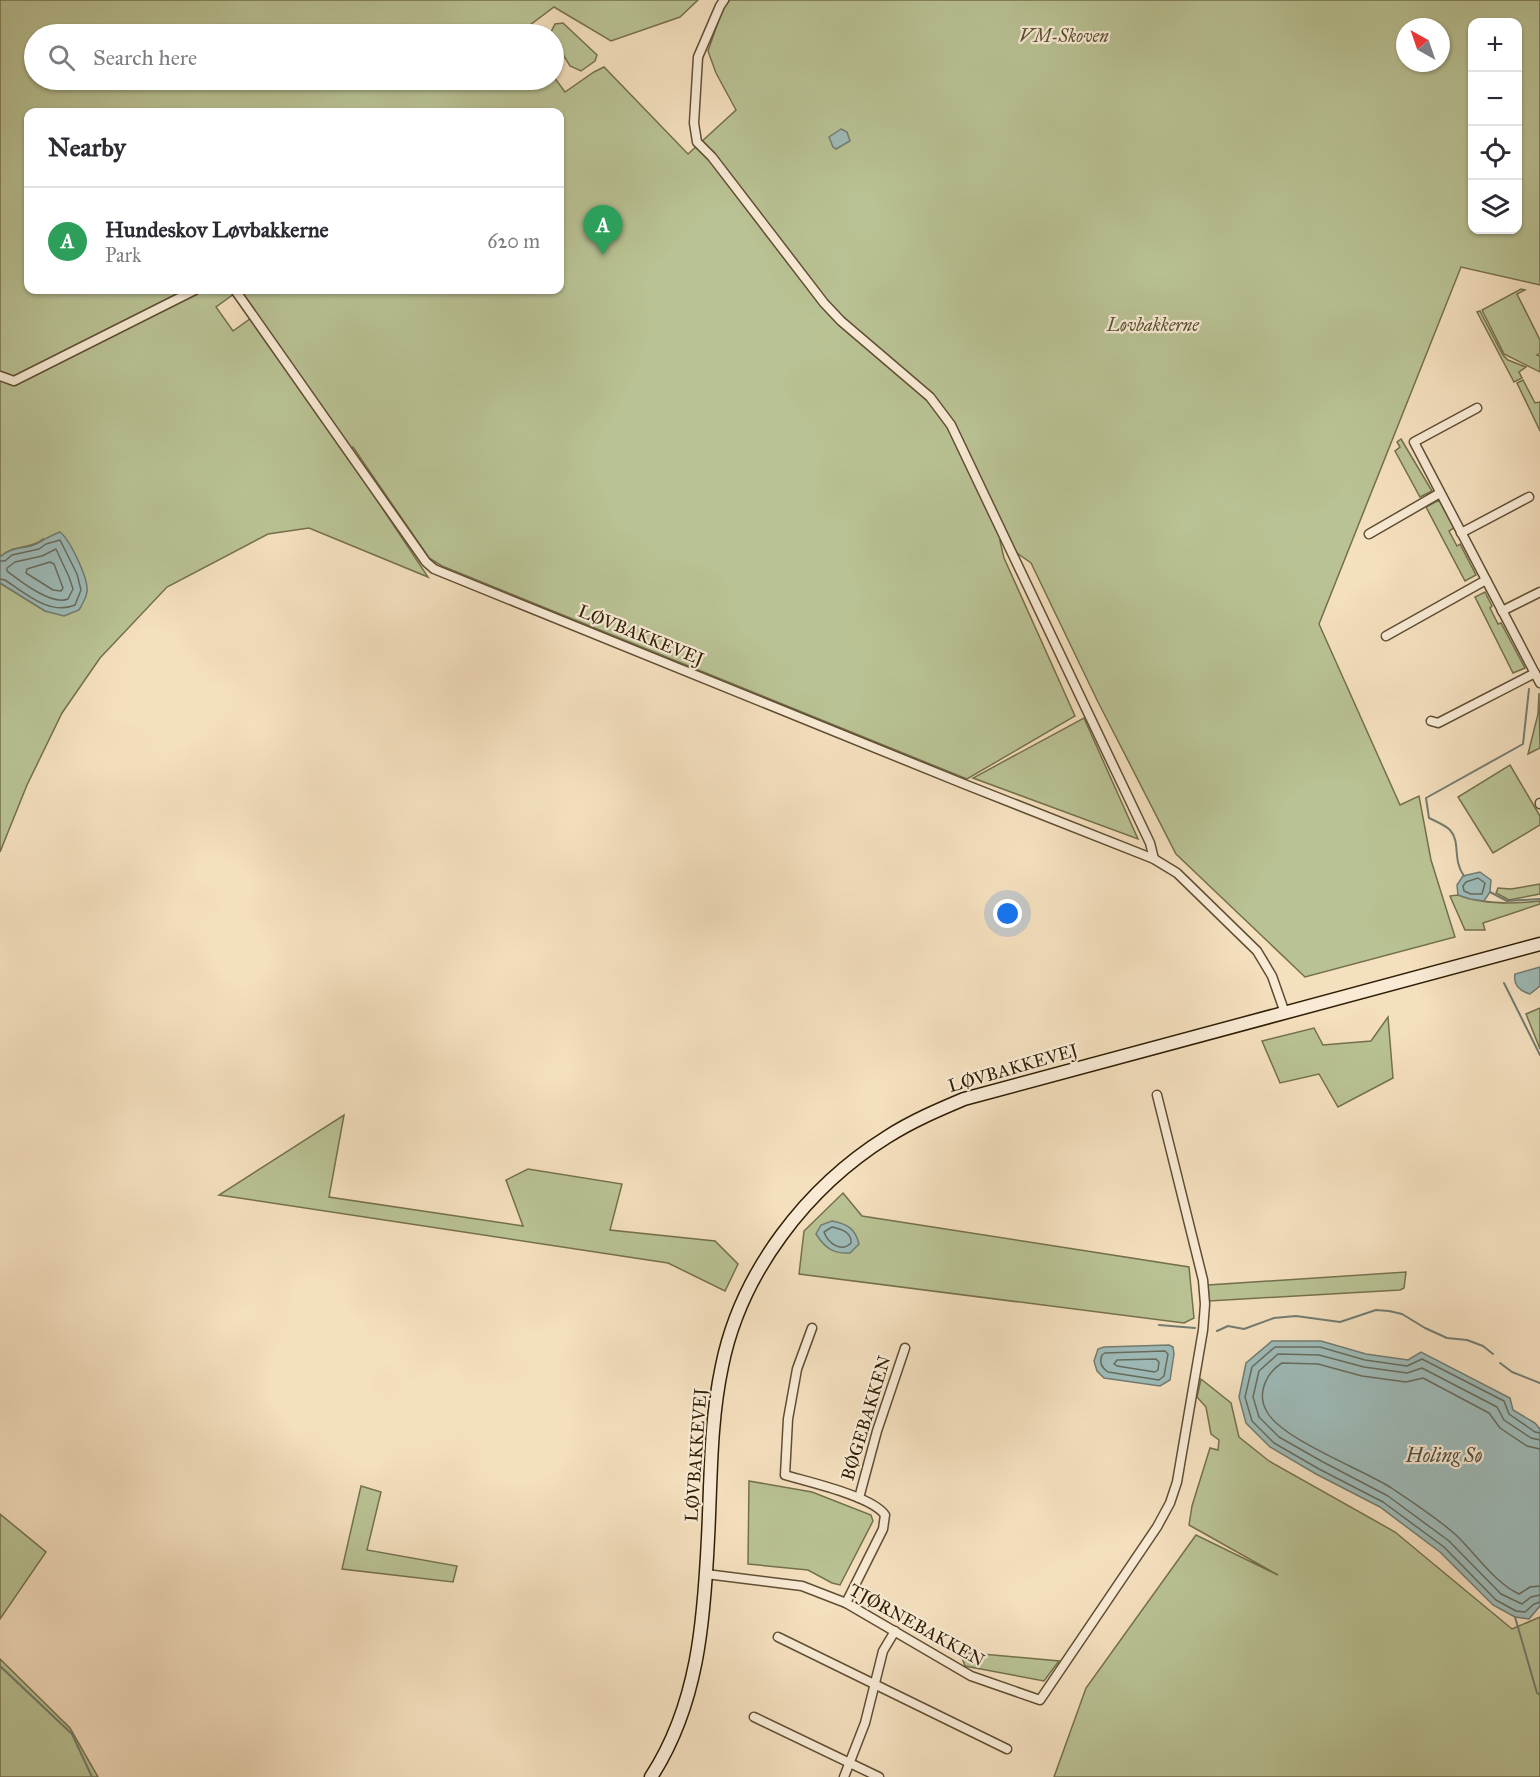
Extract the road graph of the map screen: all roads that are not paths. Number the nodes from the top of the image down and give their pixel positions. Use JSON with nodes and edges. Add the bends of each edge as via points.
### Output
{"nodes":[{"id":1,"x":724,"y":0,"type":"edge"},
{"id":2,"x":187,"y":294,"type":"edge"},
{"id":3,"x":238,"y":294,"type":"edge"},
{"id":4,"x":0,"y":376,"type":"edge"},
{"id":5,"x":1477,"y":408,"type":"dead end"},
{"id":6,"x":1440,"y":493,"type":"junction"},
{"id":7,"x":1529,"y":497,"type":"dead end"},
{"id":8,"x":1461,"y":533,"type":"junction"},
{"id":9,"x":1369,"y":534,"type":"dead end"},
{"id":10,"x":1486,"y":580,"type":"junction"},
{"id":11,"x":1540,"y":592,"type":"edge"},
{"id":12,"x":1502,"y":611,"type":"junction"},
{"id":13,"x":1386,"y":636,"type":"dead end"},
{"id":14,"x":1534,"y":673,"type":"junction"},
{"id":15,"x":1540,"y":683,"type":"edge"},
{"id":16,"x":1431,"y":721,"type":"dead end"},
{"id":17,"x":1154,"y":858,"type":"junction"},
{"id":18,"x":1540,"y":944,"type":"edge"},
{"id":19,"x":1285,"y":1013,"type":"junction"},
{"id":20,"x":1157,"y":1095,"type":"dead end"},
{"id":21,"x":812,"y":1328,"type":"dead end"},
{"id":22,"x":905,"y":1348,"type":"dead end"},
{"id":23,"x":859,"y":1498,"type":"junction"},
{"id":24,"x":706,"y":1574,"type":"junction"},
{"id":25,"x":846,"y":1603,"type":"junction"},
{"id":26,"x":895,"y":1631,"type":"junction"},
{"id":27,"x":778,"y":1637,"type":"dead end"},
{"id":28,"x":874,"y":1683,"type":"junction"},
{"id":29,"x":754,"y":1717,"type":"dead end"},
{"id":30,"x":1007,"y":1749,"type":"dead end"},
{"id":31,"x":850,"y":1763,"type":"junction"},
{"id":32,"x":651,"y":1777,"type":"edge"},
{"id":33,"x":844,"y":1777,"type":"edge"},
{"id":34,"x":879,"y":1777,"type":"edge"}],
"edges":[{"from":1,"to":17,"type":"street","via":[[698,57],[694,123],[697,142],[824,303],[930,397],[951,425]]},
{"from":2,"to":4,"type":"street","via":[[14,381]]},
{"from":3,"to":17,"type":"street","name":"LØVBAKKEVEJ","via":[[434,569]]},
{"from":5,"to":6,"type":"street","via":[[1414,442]]},
{"from":6,"to":8,"type":"street"},
{"from":6,"to":9,"type":"street"},
{"from":7,"to":8,"type":"street"},
{"from":8,"to":10,"type":"street"},
{"from":10,"to":12,"type":"street"},
{"from":10,"to":13,"type":"street"},
{"from":11,"to":12,"type":"street"},
{"from":12,"to":14,"type":"street"},
{"from":14,"to":15,"type":"street"},
{"from":14,"to":16,"type":"street","via":[[1438,723]]},
{"from":17,"to":19,"type":"street","name":"LØVBAKKEVEJ","via":[[1177,873],[1257,951],[1272,976]]},
{"from":18,"to":19,"type":"street","name":"LØVBAKKEVEJ"},
{"from":19,"to":24,"type":"street","name":"LØVBAKKEVEJ","via":[[964,1099],[888,1136],[831,1179],[804,1207],[764,1262],[732,1330],[714,1413]]},
{"from":20,"to":26,"type":"street","name":"TJØRNEBAKKEN","via":[[1203,1280],[1205,1304],[1177,1482],[1170,1503],[1040,1700],[971,1676]]},
{"from":21,"to":23,"type":"street","name":"BØGEBAKKEN","via":[[797,1370],[784,1475]]},
{"from":22,"to":23,"type":"street","name":"BØGEBAKKEN"},
{"from":23,"to":25,"type":"street","name":"BØGEBAKKEN","via":[[882,1511],[885,1522]]},
{"from":24,"to":25,"type":"street","name":"TJØRNEBAKKEN","via":[[802,1586]]},
{"from":24,"to":32,"type":"street","name":"LØVBAKKEVEJ","via":[[697,1661],[687,1699]]},
{"from":25,"to":26,"type":"street","name":"TJØRNEBAKKEN"},
{"from":26,"to":28,"type":"street"},
{"from":27,"to":28,"type":"street"},
{"from":28,"to":30,"type":"street"},
{"from":28,"to":31,"type":"street"},
{"from":29,"to":31,"type":"street"},
{"from":31,"to":33,"type":"street"},
{"from":31,"to":34,"type":"street"}]}
